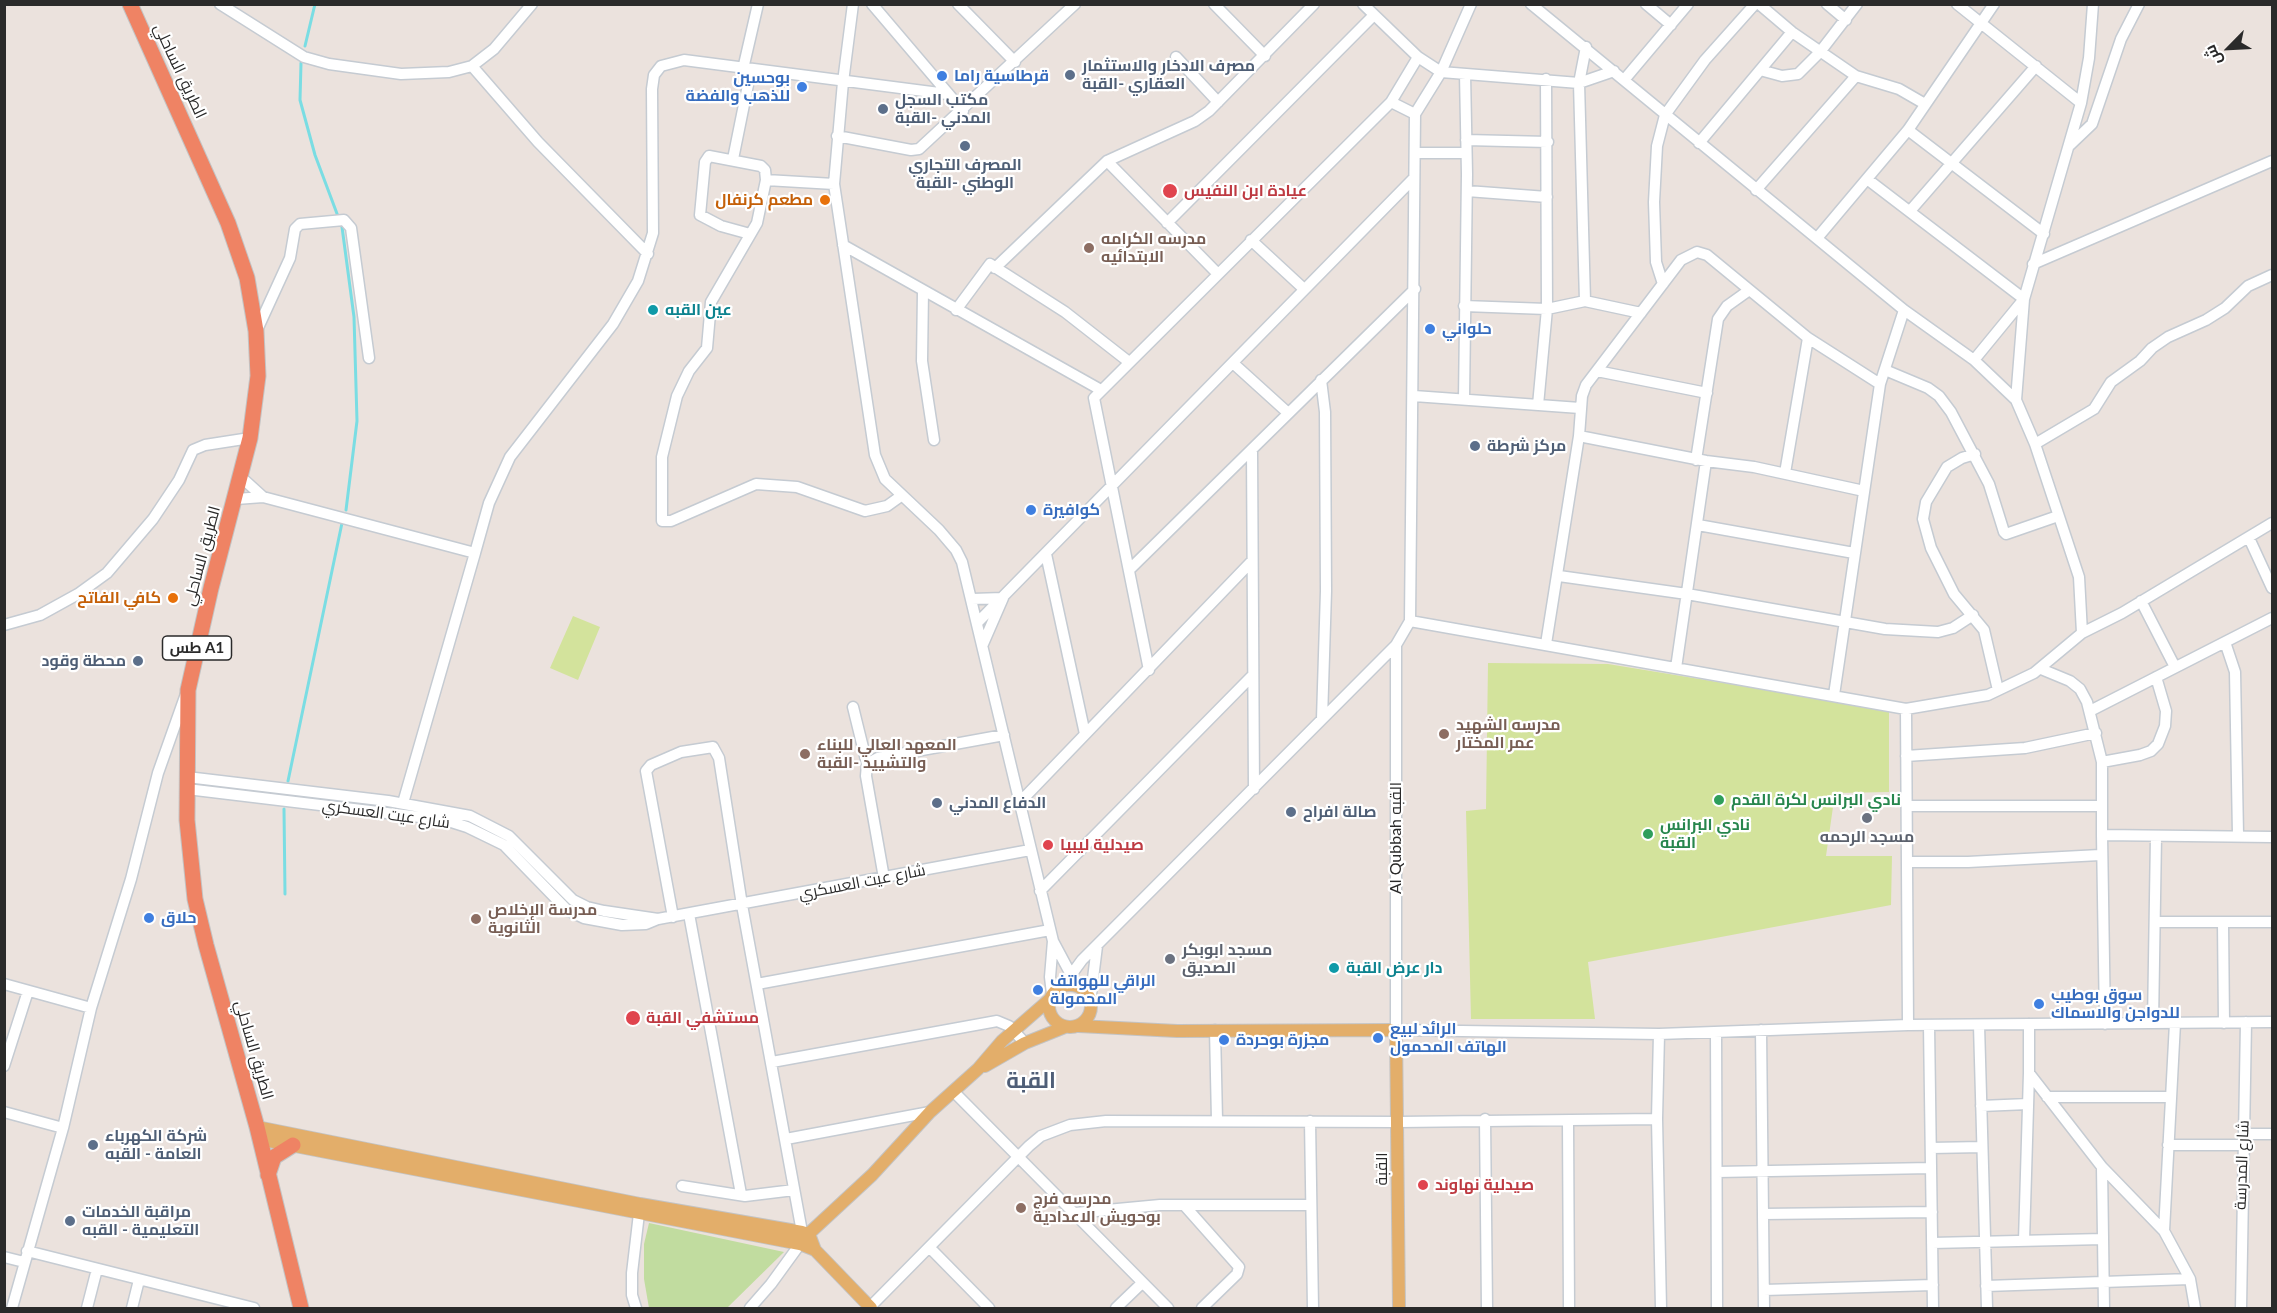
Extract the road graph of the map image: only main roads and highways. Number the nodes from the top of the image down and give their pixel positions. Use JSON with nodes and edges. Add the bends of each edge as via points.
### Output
{"nodes":[{"id":1,"x":130,"y":4,"type":"edge"},
{"id":2,"x":1051,"y":997,"type":"junction"},
{"id":3,"x":1079,"y":1026,"type":"junction"},
{"id":4,"x":1065,"y":1027,"type":"junction"},
{"id":5,"x":978,"y":1069,"type":"junction"},
{"id":6,"x":258,"y":1133,"type":"junction"},
{"id":7,"x":293,"y":1145,"type":"junction"},
{"id":8,"x":268,"y":1178,"type":"junction"},
{"id":9,"x":640,"y":1208,"type":"junction"},
{"id":10,"x":803,"y":1237,"type":"junction"},
{"id":11,"x":301,"y":1308,"type":"edge"},
{"id":12,"x":870,"y":1308,"type":"edge"},
{"id":13,"x":1399,"y":1308,"type":"edge"}],
"edges":[{"from":1,"to":6,"type":"highway","name":"الطريق الساحلي","number":"طس A1","via":[[228,223],[247,278],[256,332],[258,376],[250,438],[188,690],[187,820],[195,899]]},
{"from":2,"to":3,"type":"main road","via":[[1063,986],[1083,990],[1090,1003],[1088,1016]]},
{"from":2,"to":4,"type":"main road","via":[[1048,1007],[1053,1020]]},
{"from":2,"to":5,"type":"main road","via":[[1013,1030]]},
{"from":3,"to":4,"type":"main road"},
{"from":3,"to":13,"type":"main road","name":"القبة","via":[[1396,1030]]},
{"from":4,"to":5,"type":"main road"},
{"from":5,"to":10,"type":"main road","via":[[930,1112],[872,1175]]},
{"from":6,"to":7,"type":"main road"},
{"from":6,"to":8,"type":"highway","name":"الطريق الساحلي","number":"طس A1"},
{"from":6,"to":9,"type":"main road"},
{"from":7,"to":8,"type":"highway","via":[[274,1157]]},
{"from":7,"to":9,"type":"main road"},
{"from":8,"to":11,"type":"highway","name":"الطريق الساحلي","number":"طس A1"},
{"from":9,"to":10,"type":"main road"},
{"from":10,"to":12,"type":"main road"}]}
